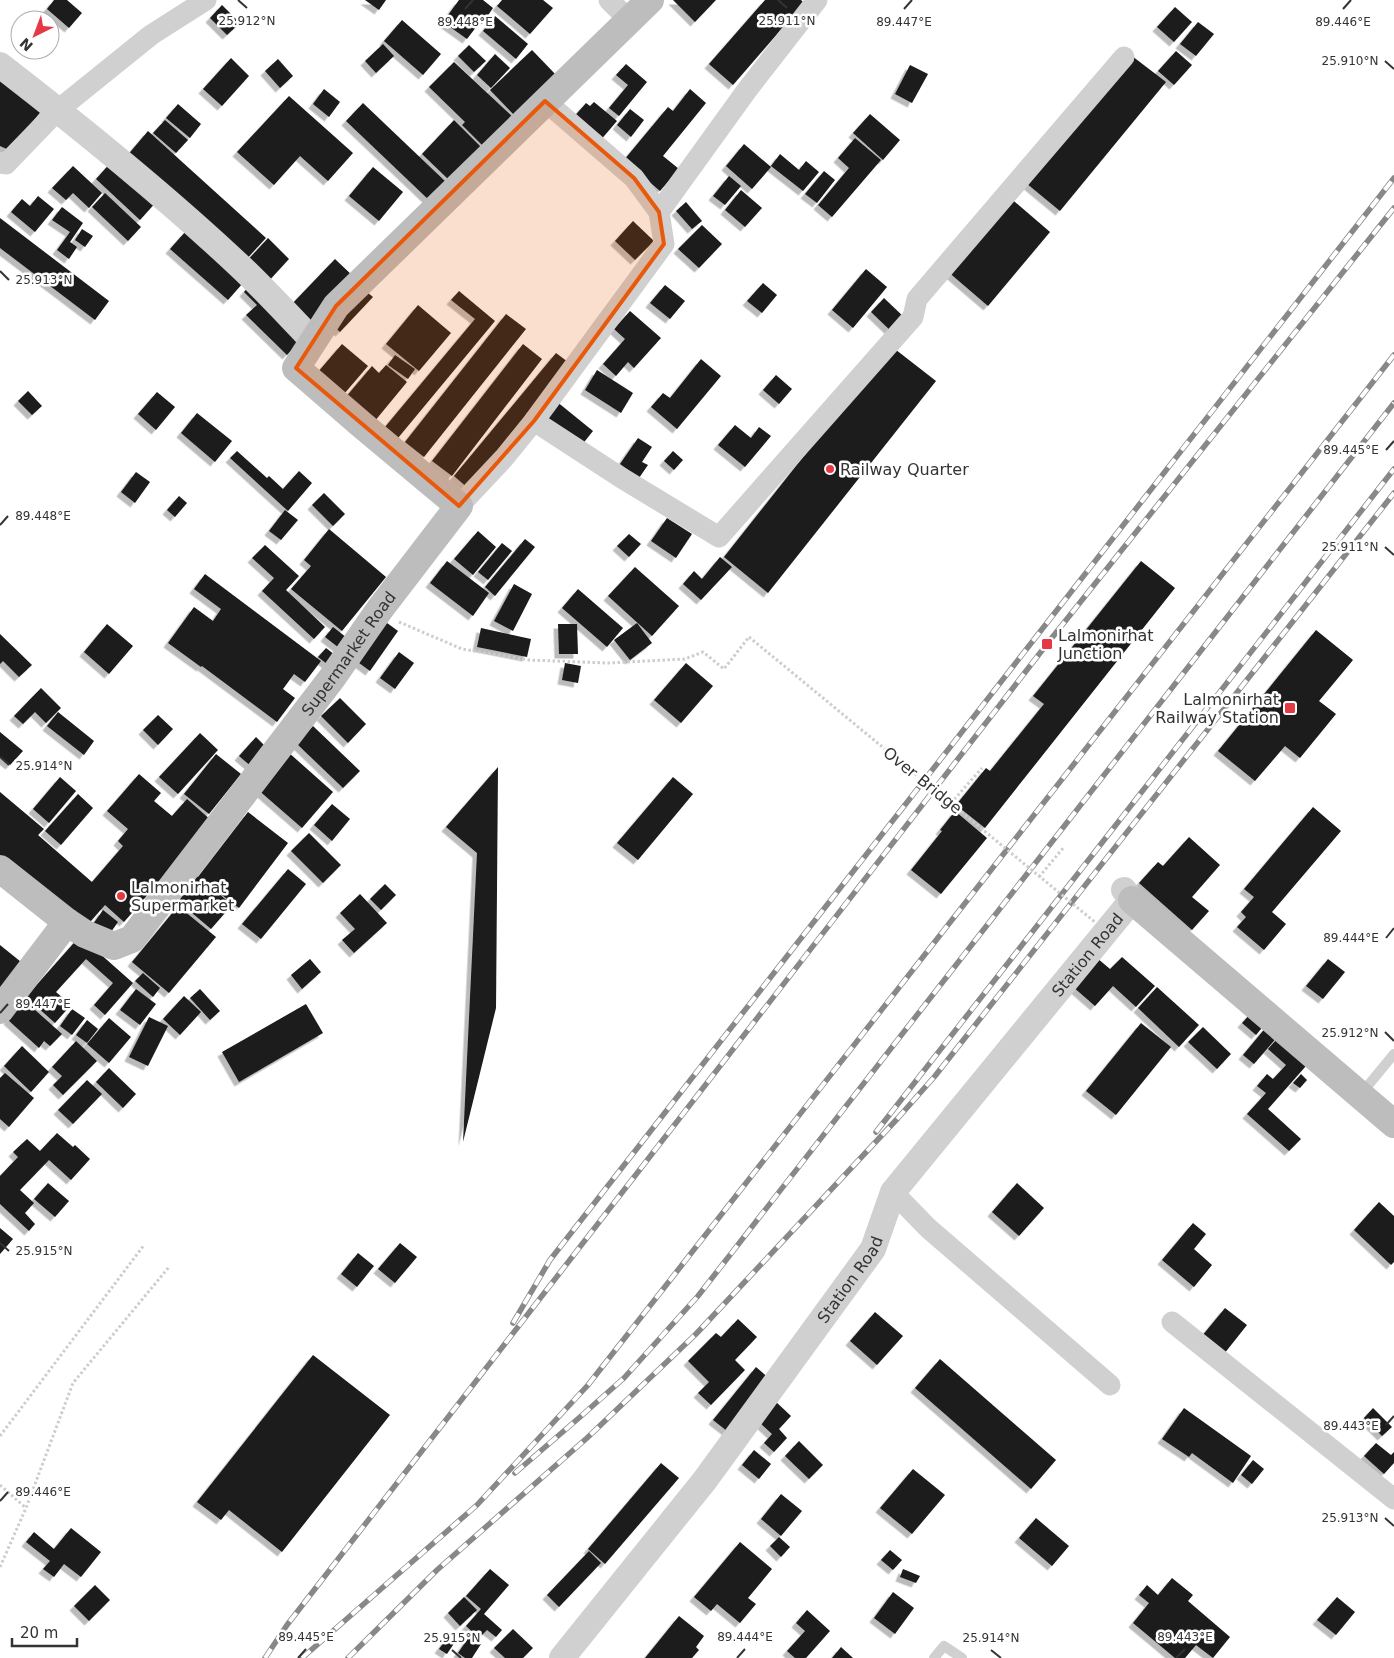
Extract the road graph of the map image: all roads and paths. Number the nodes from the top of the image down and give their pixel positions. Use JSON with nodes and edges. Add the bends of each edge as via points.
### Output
{"nodes":[{"id":1,"x":206,"y":0,"type":"edge"},
{"id":2,"x":610,"y":0,"type":"edge"},
{"id":3,"x":650,"y":0,"type":"edge"},
{"id":4,"x":817,"y":0,"type":"edge"},
{"id":5,"x":630,"y":21,"type":"junction"},
{"id":6,"x":1124,"y":57,"type":"dead end"},
{"id":7,"x":0,"y":65,"type":"edge"},
{"id":8,"x":545,"y":102,"type":"junction"},
{"id":9,"x":58,"y":110,"type":"junction"},
{"id":10,"x":0,"y":163,"type":"edge"},
{"id":11,"x":658,"y":212,"type":"junction"},
{"id":12,"x":313,"y":341,"type":"junction"},
{"id":13,"x":534,"y":421,"type":"junction"},
{"id":14,"x":459,"y":506,"type":"junction"},
{"id":15,"x":380,"y":609,"type":"junction"},
{"id":16,"x":982,"y":768,"type":"dead end"},
{"id":17,"x":951,"y":803,"type":"junction"},
{"id":18,"x":1064,"y":847,"type":"dead end"},
{"id":19,"x":0,"y":868,"type":"edge"},
{"id":20,"x":1039,"y":877,"type":"junction"},
{"id":21,"x":1128,"y":895,"type":"joint"},
{"id":22,"x":67,"y":922,"type":"junction"},
{"id":23,"x":1096,"y":923,"type":"dead end"},
{"id":24,"x":0,"y":1010,"type":"edge"},
{"id":25,"x":1394,"y":1054,"type":"edge"},
{"id":26,"x":1361,"y":1095,"type":"junction"},
{"id":27,"x":1394,"y":1124,"type":"edge"},
{"id":28,"x":893,"y":1192,"type":"junction"},
{"id":29,"x":144,"y":1245,"type":"dead end"},
{"id":30,"x":169,"y":1267,"type":"dead end"},
{"id":31,"x":1172,"y":1322,"type":"dead end"},
{"id":32,"x":1110,"y":1385,"type":"dead end"},
{"id":33,"x":0,"y":1436,"type":"edge"},
{"id":34,"x":0,"y":1485,"type":"edge"},
{"id":35,"x":1394,"y":1499,"type":"edge"},
{"id":36,"x":26,"y":1508,"type":"junction"},
{"id":37,"x":0,"y":1568,"type":"edge"},
{"id":38,"x":562,"y":1658,"type":"edge"},
{"id":39,"x":934,"y":1658,"type":"edge"},
{"id":40,"x":962,"y":1658,"type":"edge"}],
"edges":[{"from":1,"to":9,"type":"street","via":[[151,35]]},
{"from":2,"to":5,"type":"street"},
{"from":3,"to":5,"type":"main road"},
{"from":4,"to":11,"type":"street"},
{"from":5,"to":8,"type":"main road"},
{"from":6,"to":13,"type":"street","via":[[917,299],[913,317],[719,537]]},
{"from":7,"to":9,"type":"street"},
{"from":8,"to":11,"type":"street","via":[[634,178]]},
{"from":8,"to":12,"type":"main road","via":[[336,306]]},
{"from":9,"to":10,"type":"street","via":[[6,164]]},
{"from":9,"to":12,"type":"street","via":[[238,265]]},
{"from":11,"to":13,"type":"street","via":[[664,244]]},
{"from":12,"to":14,"type":"main road","via":[[296,368]]},
{"from":13,"to":14,"type":"street"},
{"from":14,"to":15,"type":"main road","name":"Supermarket Road"},
{"from":15,"to":17,"type":"path","name":"Over Bridge","bridge":true,"via":[[398,621],[462,649],[529,660],[608,663],[685,658],[703,652],[724,669],[749,637]]},
{"from":15,"to":22,"type":"main road","name":"Supermarket Road","via":[[332,678],[132,939],[114,946],[85,934]]},
{"from":16,"to":17,"type":"path"},
{"from":17,"to":20,"type":"path","name":"Over Bridge","bridge":true},
{"from":18,"to":20,"type":"path"},
{"from":19,"to":22,"type":"main road","name":"Supermarket Road"},
{"from":20,"to":23,"type":"path","name":"Over Bridge","bridge":true},
{"from":21,"to":26,"type":"main road","name":"Station Road"},
{"from":21,"to":28,"type":"street","name":"Station Road"},
{"from":22,"to":24,"type":"main road"},
{"from":25,"to":26,"type":"lane"},
{"from":26,"to":27,"type":"main road","name":"Station Road"},
{"from":28,"to":32,"type":"street","via":[[928,1228]]},
{"from":28,"to":38,"type":"street","name":"Station Road","via":[[873,1249],[705,1480]]},
{"from":29,"to":33,"type":"path"},
{"from":30,"to":36,"type":"path","via":[[73,1384]]},
{"from":31,"to":35,"type":"street"},
{"from":34,"to":36,"type":"path"},
{"from":36,"to":37,"type":"path"},
{"from":39,"to":40,"type":"lane","via":[[944,1646]]}]}
